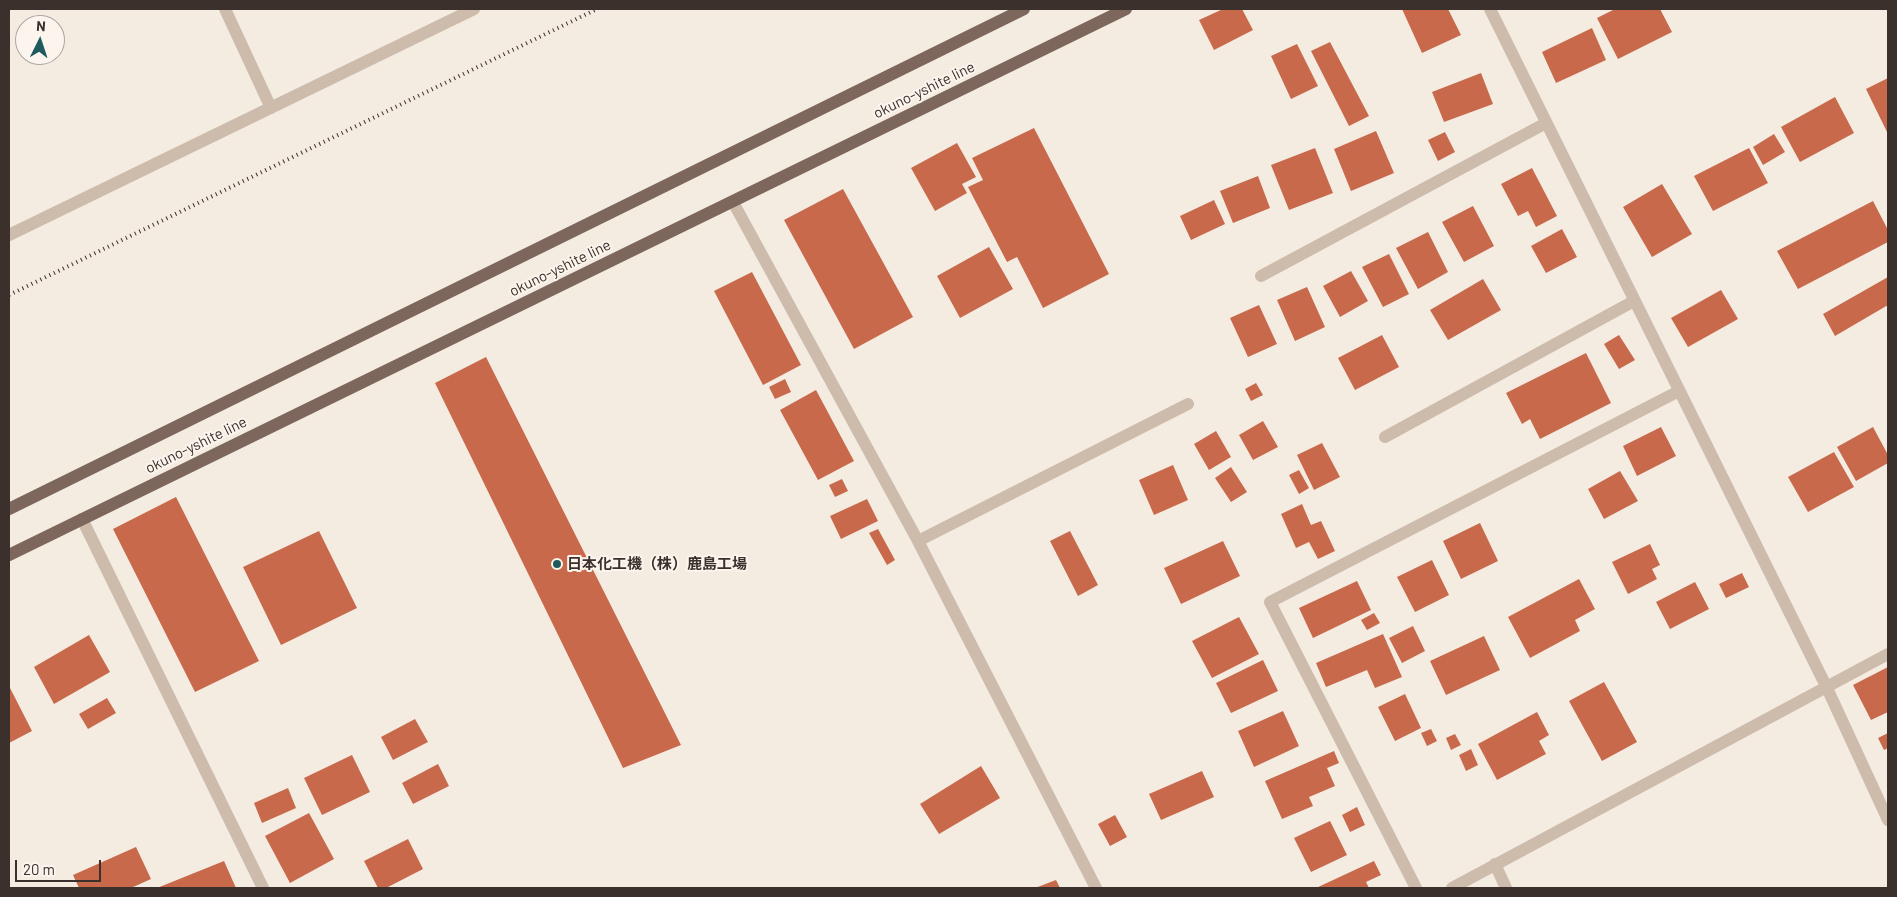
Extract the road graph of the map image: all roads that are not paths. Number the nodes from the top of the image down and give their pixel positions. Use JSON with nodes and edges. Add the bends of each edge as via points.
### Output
{"nodes":[{"id":1,"x":225,"y":9,"type":"edge"},
{"id":2,"x":474,"y":9,"type":"edge"},
{"id":3,"x":1024,"y":9,"type":"edge"},
{"id":4,"x":1126,"y":9,"type":"edge"},
{"id":5,"x":1490,"y":9,"type":"edge"},
{"id":6,"x":271,"y":108,"type":"junction"},
{"id":7,"x":1546,"y":123,"type":"junction"},
{"id":8,"x":733,"y":202,"type":"junction"},
{"id":9,"x":9,"y":235,"type":"edge"},
{"id":10,"x":1261,"y":276,"type":"dead end"},
{"id":11,"x":1634,"y":301,"type":"junction"},
{"id":12,"x":1679,"y":391,"type":"junction"},
{"id":13,"x":1188,"y":404,"type":"dead end"},
{"id":14,"x":1385,"y":438,"type":"dead end"},
{"id":15,"x":9,"y":509,"type":"edge"},
{"id":16,"x":82,"y":519,"type":"junction"},
{"id":17,"x":918,"y":541,"type":"junction"},
{"id":18,"x":9,"y":555,"type":"edge"},
{"id":19,"x":1888,"y":654,"type":"edge"},
{"id":20,"x":1827,"y":688,"type":"junction"},
{"id":21,"x":1888,"y":820,"type":"edge"},
{"id":22,"x":1495,"y":864,"type":"junction"},
{"id":23,"x":263,"y":888,"type":"edge"},
{"id":24,"x":1096,"y":888,"type":"edge"},
{"id":25,"x":1416,"y":888,"type":"edge"},
{"id":26,"x":1452,"y":888,"type":"edge"},
{"id":27,"x":1506,"y":888,"type":"edge"}],
"edges":[{"from":1,"to":6,"type":"street"},
{"from":2,"to":6,"type":"street"},
{"from":3,"to":15,"type":"main road","name":"okuno-yshite line"},
{"from":4,"to":8,"type":"main road","name":"okuno-yshite line"},
{"from":5,"to":7,"type":"street"},
{"from":6,"to":9,"type":"street"},
{"from":7,"to":10,"type":"street"},
{"from":7,"to":11,"type":"street"},
{"from":8,"to":16,"type":"main road","name":"okuno-yshite line"},
{"from":8,"to":17,"type":"street"},
{"from":11,"to":12,"type":"street"},
{"from":11,"to":14,"type":"street"},
{"from":12,"to":20,"type":"street"},
{"from":12,"to":25,"type":"street","via":[[1270,602]]},
{"from":13,"to":17,"type":"street"},
{"from":16,"to":18,"type":"main road","name":"okuno-yshite line"},
{"from":16,"to":23,"type":"street"},
{"from":17,"to":24,"type":"street"},
{"from":19,"to":20,"type":"street"},
{"from":20,"to":21,"type":"street"},
{"from":20,"to":22,"type":"street"},
{"from":22,"to":26,"type":"street"},
{"from":22,"to":27,"type":"street"}]}
